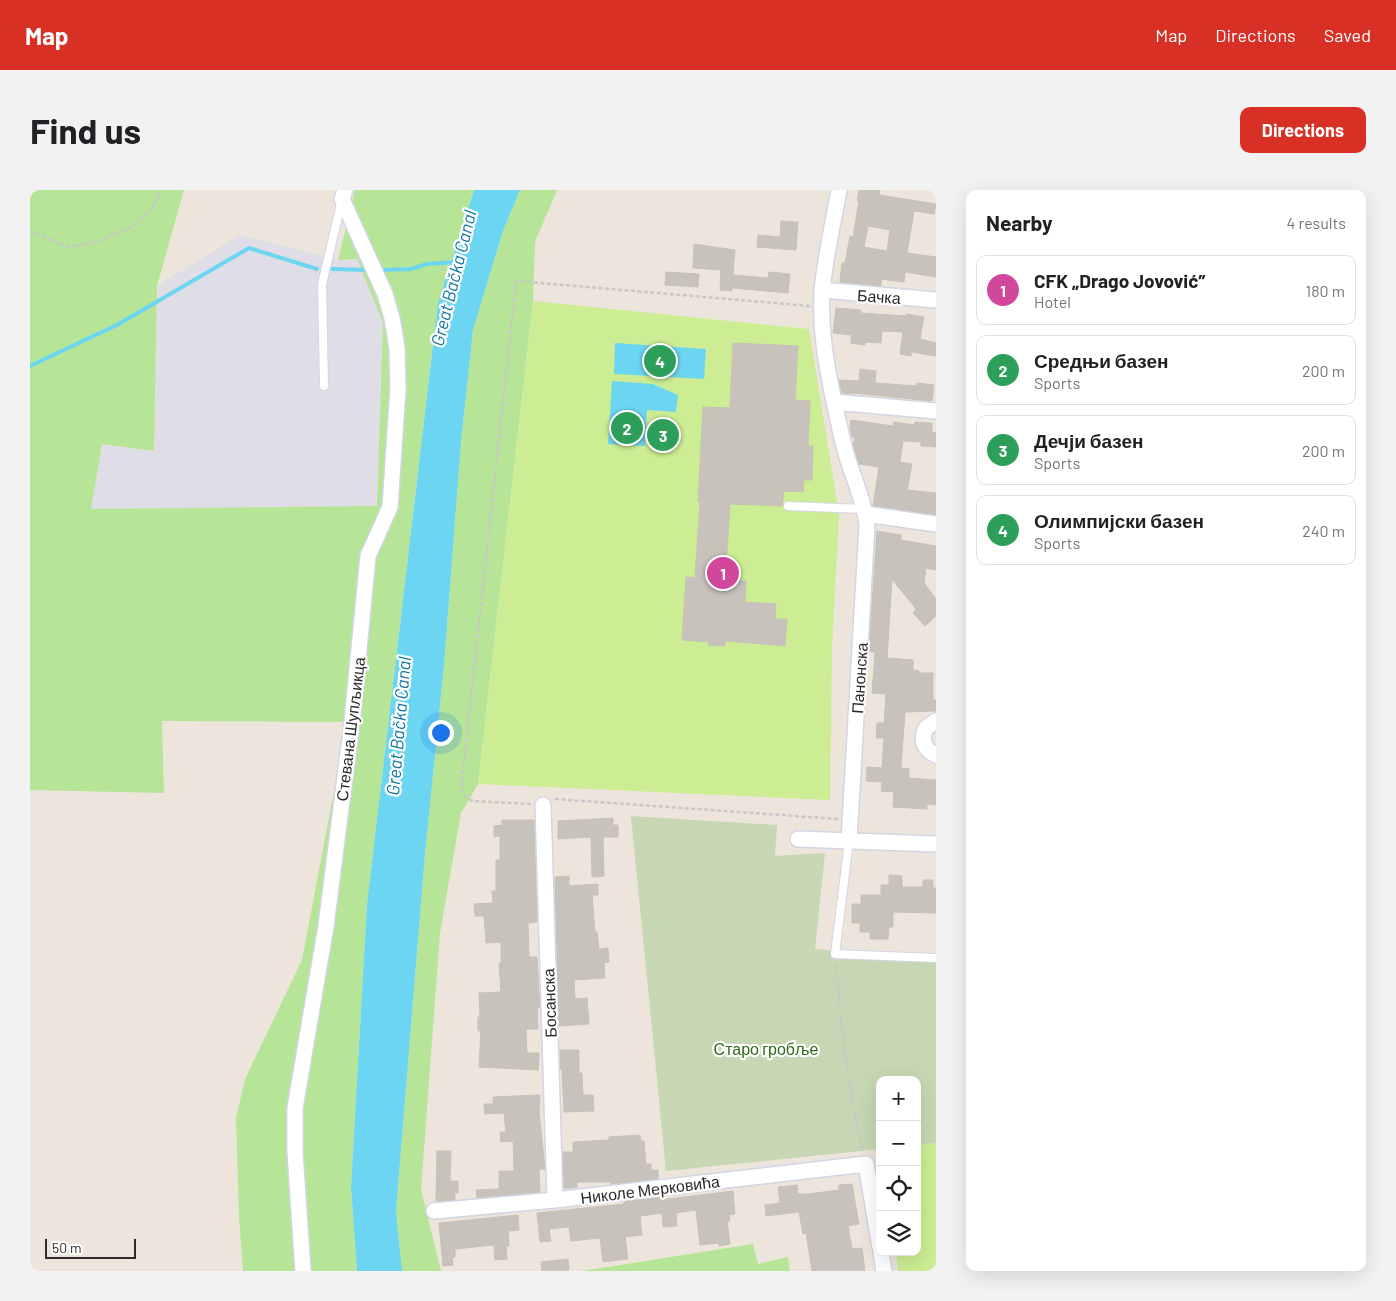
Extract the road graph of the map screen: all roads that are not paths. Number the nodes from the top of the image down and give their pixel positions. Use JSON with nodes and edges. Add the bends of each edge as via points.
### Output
{"nodes":[{"id":1,"x":839,"y":190,"type":"edge"},
{"id":2,"x":344,"y":195,"type":"edge"},
{"id":3,"x":822,"y":290,"type":"junction"},
{"id":4,"x":936,"y":300,"type":"edge"},
{"id":5,"x":324,"y":386,"type":"dead end"},
{"id":6,"x":834,"y":402,"type":"junction"},
{"id":7,"x":936,"y":411,"type":"edge"},
{"id":8,"x":788,"y":506,"type":"dead end"},
{"id":9,"x":865,"y":511,"type":"junction"},
{"id":10,"x":936,"y":524,"type":"edge"},
{"id":11,"x":936,"y":721,"type":"edge"},
{"id":12,"x":936,"y":756,"type":"edge"},
{"id":13,"x":543,"y":805,"type":"road end"},
{"id":14,"x":798,"y":839,"type":"dead end"},
{"id":15,"x":849,"y":841,"type":"junction"},
{"id":16,"x":936,"y":844,"type":"edge"},
{"id":17,"x":936,"y":958,"type":"edge"},
{"id":18,"x":554,"y":1200,"type":"junction"},
{"id":19,"x":434,"y":1211,"type":"dead end"},
{"id":20,"x":876,"y":1223,"type":"edge"},
{"id":21,"x":882,"y":1256,"type":"edge"},
{"id":22,"x":303,"y":1271,"type":"edge"},
{"id":23,"x":884,"y":1271,"type":"edge"}],
"edges":[{"from":1,"to":3,"type":"street","name":"Панонска"},
{"from":2,"to":5,"type":"lane","via":[[322,284]]},
{"from":2,"to":22,"type":"street","name":"Стевана Шупљикца","via":[[392,318],[398,389],[390,507],[368,556],[352,722],[326,926],[295,1108]]},
{"from":3,"to":4,"type":"street","name":"Бачка"},
{"from":3,"to":6,"type":"street","name":"Панонска","via":[[823,338]]},
{"from":6,"to":7,"type":"street"},
{"from":6,"to":9,"type":"street","name":"Панонска","via":[[847,461]]},
{"from":8,"to":9,"type":"lane"},
{"from":9,"to":10,"type":"street"},
{"from":9,"to":15,"type":"street","name":"Панонска","via":[[862,639]]},
{"from":11,"to":12,"type":"street","via":[[926,728],[923,738],[927,750]]},
{"from":13,"to":18,"type":"street","name":"Босанска"},
{"from":14,"to":15,"type":"street"},
{"from":15,"to":16,"type":"street"},
{"from":15,"to":17,"type":"lane","via":[[835,954]]},
{"from":18,"to":19,"type":"street","name":"Николе Мерковића"},
{"from":18,"to":20,"type":"street","name":"Николе Мерковића","via":[[866,1164]]},
{"from":21,"to":23,"type":"street"}]}
